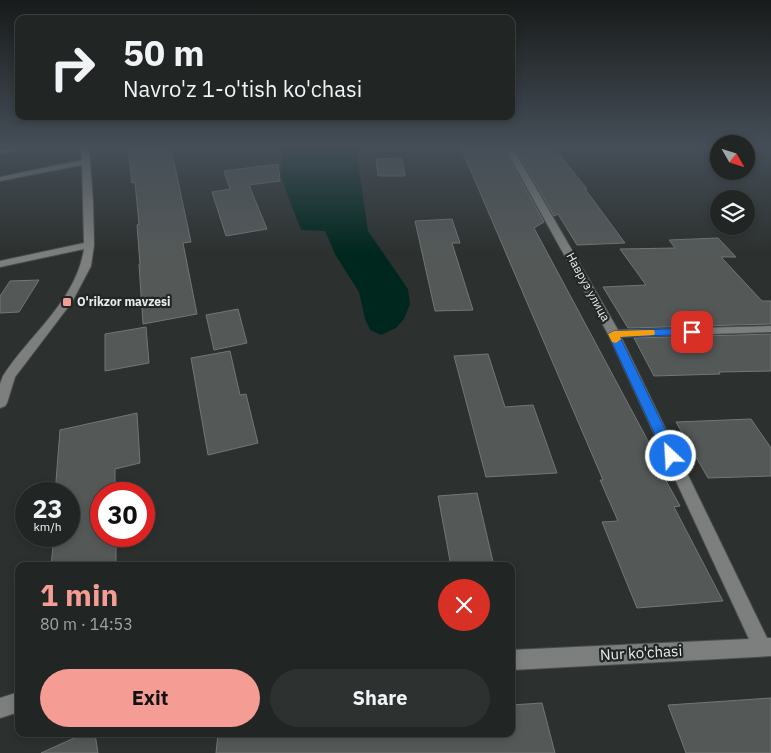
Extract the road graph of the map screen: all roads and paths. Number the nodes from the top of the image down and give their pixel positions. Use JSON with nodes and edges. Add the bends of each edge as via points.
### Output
{"nodes":[{"id":1,"x":88,"y":183,"type":"edge"},
{"id":2,"x":529,"y":183,"type":"edge"},
{"id":3,"x":89,"y":245,"type":"junction"},
{"id":4,"x":0,"y":264,"type":"edge"},
{"id":5,"x":771,"y":329,"type":"edge"},
{"id":6,"x":614,"y":334,"type":"junction"},
{"id":7,"x":0,"y":403,"type":"edge"},
{"id":8,"x":766,"y":647,"type":"edge"},
{"id":9,"x":515,"y":660,"type":"edge"},
{"id":10,"x":15,"y":703,"type":"edge"},
{"id":11,"x":0,"y":708,"type":"edge"}],
"edges":[{"from":1,"to":3,"type":"street"},
{"from":2,"to":6,"type":"street","name":"Навруз улица"},
{"from":3,"to":4,"type":"street"},
{"from":3,"to":7,"type":"street","via":[[86,266],[67,302],[9,376]]},
{"from":5,"to":6,"type":"street"},
{"from":6,"to":8,"type":"street","name":"Навруз улица"},
{"from":8,"to":9,"type":"street","name":"Nur ko'chasi"},
{"from":10,"to":11,"type":"street"}]}
